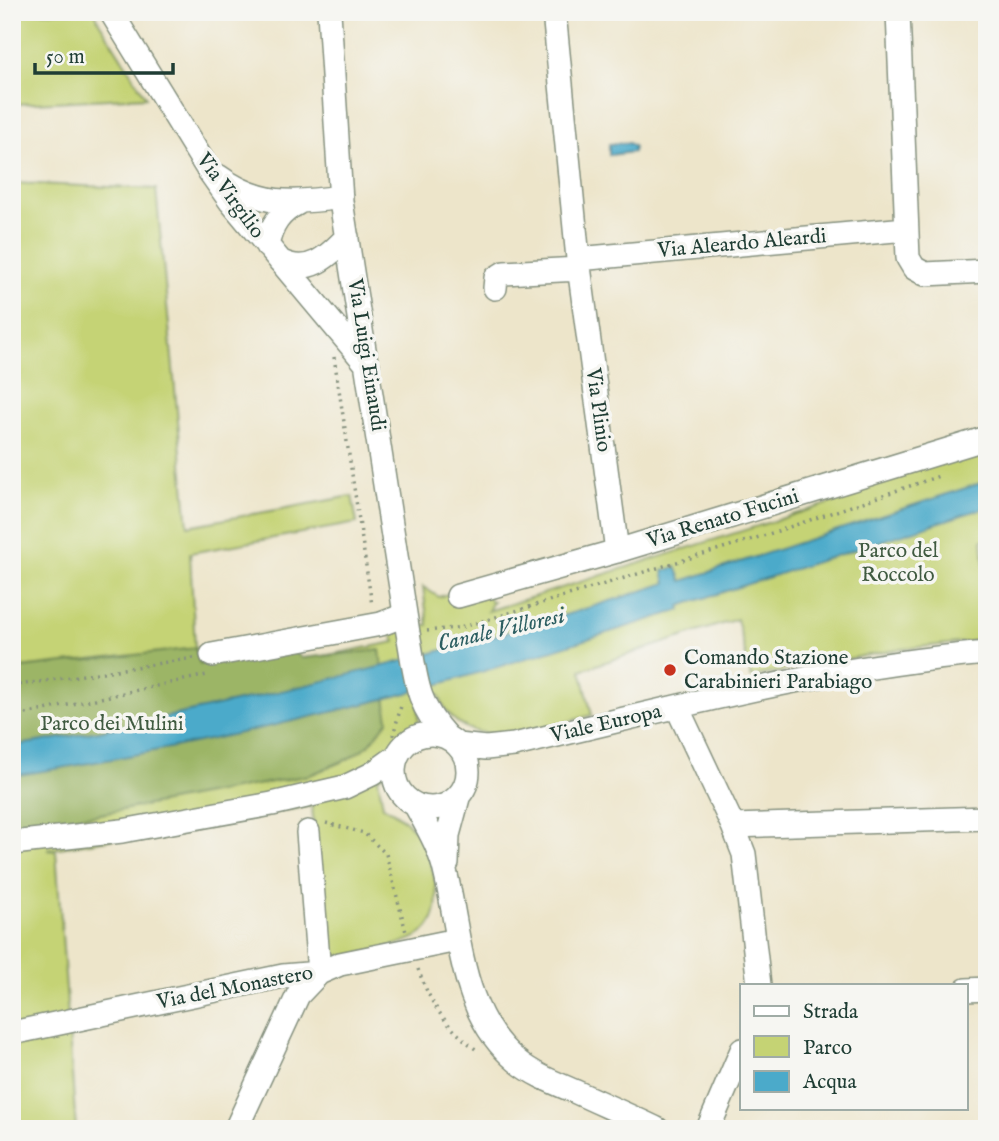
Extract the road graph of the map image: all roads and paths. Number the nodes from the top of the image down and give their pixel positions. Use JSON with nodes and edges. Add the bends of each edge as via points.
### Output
{"nodes":[{"id":1,"x":111,"y":12,"type":"edge"},
{"id":2,"x":329,"y":12,"type":"edge"},
{"id":3,"x":554,"y":12,"type":"edge"},
{"id":4,"x":898,"y":12,"type":"edge"},
{"id":5,"x":207,"y":168,"type":"junction"},
{"id":6,"x":341,"y":197,"type":"junction"},
{"id":7,"x":298,"y":203,"type":"junction"},
{"id":8,"x":906,"y":229,"type":"junction"},
{"id":9,"x":347,"y":237,"type":"junction"},
{"id":10,"x":273,"y":253,"type":"junction"},
{"id":11,"x":579,"y":264,"type":"junction"},
{"id":12,"x":987,"y":271,"type":"edge"},
{"id":13,"x":495,"y":288,"type":"dead end"},
{"id":14,"x":332,"y":345,"type":"dead end"},
{"id":15,"x":368,"y":366,"type":"junction"},
{"id":16,"x":987,"y":438,"type":"edge"},
{"id":17,"x":617,"y":551,"type":"junction"},
{"id":18,"x":458,"y":596,"type":"dead end"},
{"id":19,"x":407,"y":624,"type":"junction"},
{"id":20,"x":375,"y":625,"type":"junction"},
{"id":21,"x":987,"y":653,"type":"edge"},
{"id":22,"x":212,"y":655,"type":"joint"},
{"id":23,"x":12,"y":686,"type":"edge"},
{"id":24,"x":411,"y":702,"type":"junction"},
{"id":25,"x":677,"y":707,"type":"junction"},
{"id":26,"x":452,"y":741,"type":"junction"},
{"id":27,"x":514,"y":746,"type":"junction"},
{"id":28,"x":396,"y":748,"type":"junction"},
{"id":29,"x":345,"y":787,"type":"junction"},
{"id":30,"x":462,"y":792,"type":"junction"},
{"id":31,"x":410,"y":802,"type":"junction"},
{"id":32,"x":987,"y":818,"type":"edge"},
{"id":33,"x":733,"y":826,"type":"junction"},
{"id":34,"x":314,"y":828,"type":"joint"},
{"id":35,"x":12,"y":843,"type":"edge"},
{"id":36,"x":446,"y":873,"type":"junction"},
{"id":37,"x":457,"y":940,"type":"junction"},
{"id":38,"x":411,"y":950,"type":"junction"},
{"id":39,"x":319,"y":972,"type":"junction"},
{"id":40,"x":759,"y":984,"type":"edge"},
{"id":41,"x":987,"y":989,"type":"edge"},
{"id":42,"x":968,"y":990,"type":"edge"},
{"id":43,"x":12,"y":1033,"type":"edge"},
{"id":44,"x":740,"y":1056,"type":"edge"},
{"id":45,"x":485,"y":1057,"type":"dead end"},
{"id":46,"x":236,"y":1129,"type":"edge"},
{"id":47,"x":657,"y":1129,"type":"edge"},
{"id":48,"x":708,"y":1129,"type":"edge"}],
"edges":[{"from":1,"to":5,"type":"street","name":"Via Virgilio"},
{"from":2,"to":6,"type":"street","name":"Via Luigi Einaudi"},
{"from":3,"to":11,"type":"street","name":"Via Plinio"},
{"from":4,"to":8,"type":"street"},
{"from":5,"to":7,"type":"street","via":[[251,195]]},
{"from":5,"to":10,"type":"street","name":"Via Virgilio"},
{"from":6,"to":7,"type":"street"},
{"from":6,"to":9,"type":"street","name":"Via Luigi Einaudi"},
{"from":7,"to":10,"type":"street","via":[[275,221]]},
{"from":8,"to":11,"type":"street","name":"Via Aleardo Aleardi"},
{"from":8,"to":12,"type":"street","via":[[908,258],[925,275]]},
{"from":9,"to":10,"type":"street","via":[[312,265],[296,267]]},
{"from":9,"to":15,"type":"street","name":"Via Luigi Einaudi"},
{"from":10,"to":15,"type":"street","name":"Via Virgilio"},
{"from":11,"to":13,"type":"street","via":[[504,273],[496,278]]},
{"from":11,"to":17,"type":"street","name":"Via Plinio"},
{"from":14,"to":20,"type":"path"},
{"from":15,"to":19,"type":"street","name":"Via Luigi Einaudi"},
{"from":16,"to":17,"type":"street","name":"Via Renato Fucini"},
{"from":17,"to":18,"type":"street","name":"Via Renato Fucini"},
{"from":19,"to":20,"type":"street"},
{"from":19,"to":24,"type":"street","name":"Via Luigi Einaudi"},
{"from":20,"to":22,"type":"street"},
{"from":21,"to":25,"type":"street","name":"Viale Europa","via":[[804,677]]},
{"from":22,"to":23,"type":"path"},
{"from":24,"to":26,"type":"street","name":"Via Luigi Einaudi"},
{"from":24,"to":28,"type":"path","via":[[395,733]]},
{"from":24,"to":28,"type":"street","name":"Via Luigi Einaudi","via":[[414,721]]},
{"from":25,"to":27,"type":"street","name":"Viale Europa"},
{"from":25,"to":33,"type":"street"},
{"from":26,"to":27,"type":"street","name":"Viale Europa","via":[[486,748]]},
{"from":26,"to":28,"type":"street","name":"Viale Europa","via":[[432,734],[417,736]]},
{"from":26,"to":30,"type":"street","via":[[466,757],[469,771]]},
{"from":27,"to":30,"type":"street","name":"Viale Europa","via":[[488,763]]},
{"from":28,"to":29,"type":"street","name":"Viale Europa","via":[[373,774]]},
{"from":28,"to":31,"type":"street","via":[[396,785]]},
{"from":29,"to":31,"type":"street","name":"Viale Europa","via":[[376,790]]},
{"from":29,"to":35,"type":"street","name":"Viale Europa","via":[[197,819]]},
{"from":30,"to":31,"type":"street","name":"Viale Europa","via":[[438,808]]},
{"from":30,"to":36,"type":"street","via":[[449,835]]},
{"from":31,"to":36,"type":"street","via":[[434,839]]},
{"from":32,"to":33,"type":"street"},
{"from":33,"to":40,"type":"street","via":[[744,854]]},
{"from":34,"to":38,"type":"path","via":[[330,823],[363,833],[386,854]]},
{"from":34,"to":39,"type":"street"},
{"from":36,"to":37,"type":"street"},
{"from":37,"to":38,"type":"street","name":"Via del Monastero"},
{"from":37,"to":47,"type":"street","via":[[480,1012],[497,1041],[517,1061]]},
{"from":38,"to":39,"type":"street","name":"Via del Monastero"},
{"from":38,"to":45,"type":"path","via":[[427,995],[452,1031]]},
{"from":39,"to":43,"type":"street","name":"Via del Monastero"},
{"from":39,"to":46,"type":"street","via":[[298,995]]},
{"from":41,"to":42,"type":"street"},
{"from":44,"to":48,"type":"street"}]}
